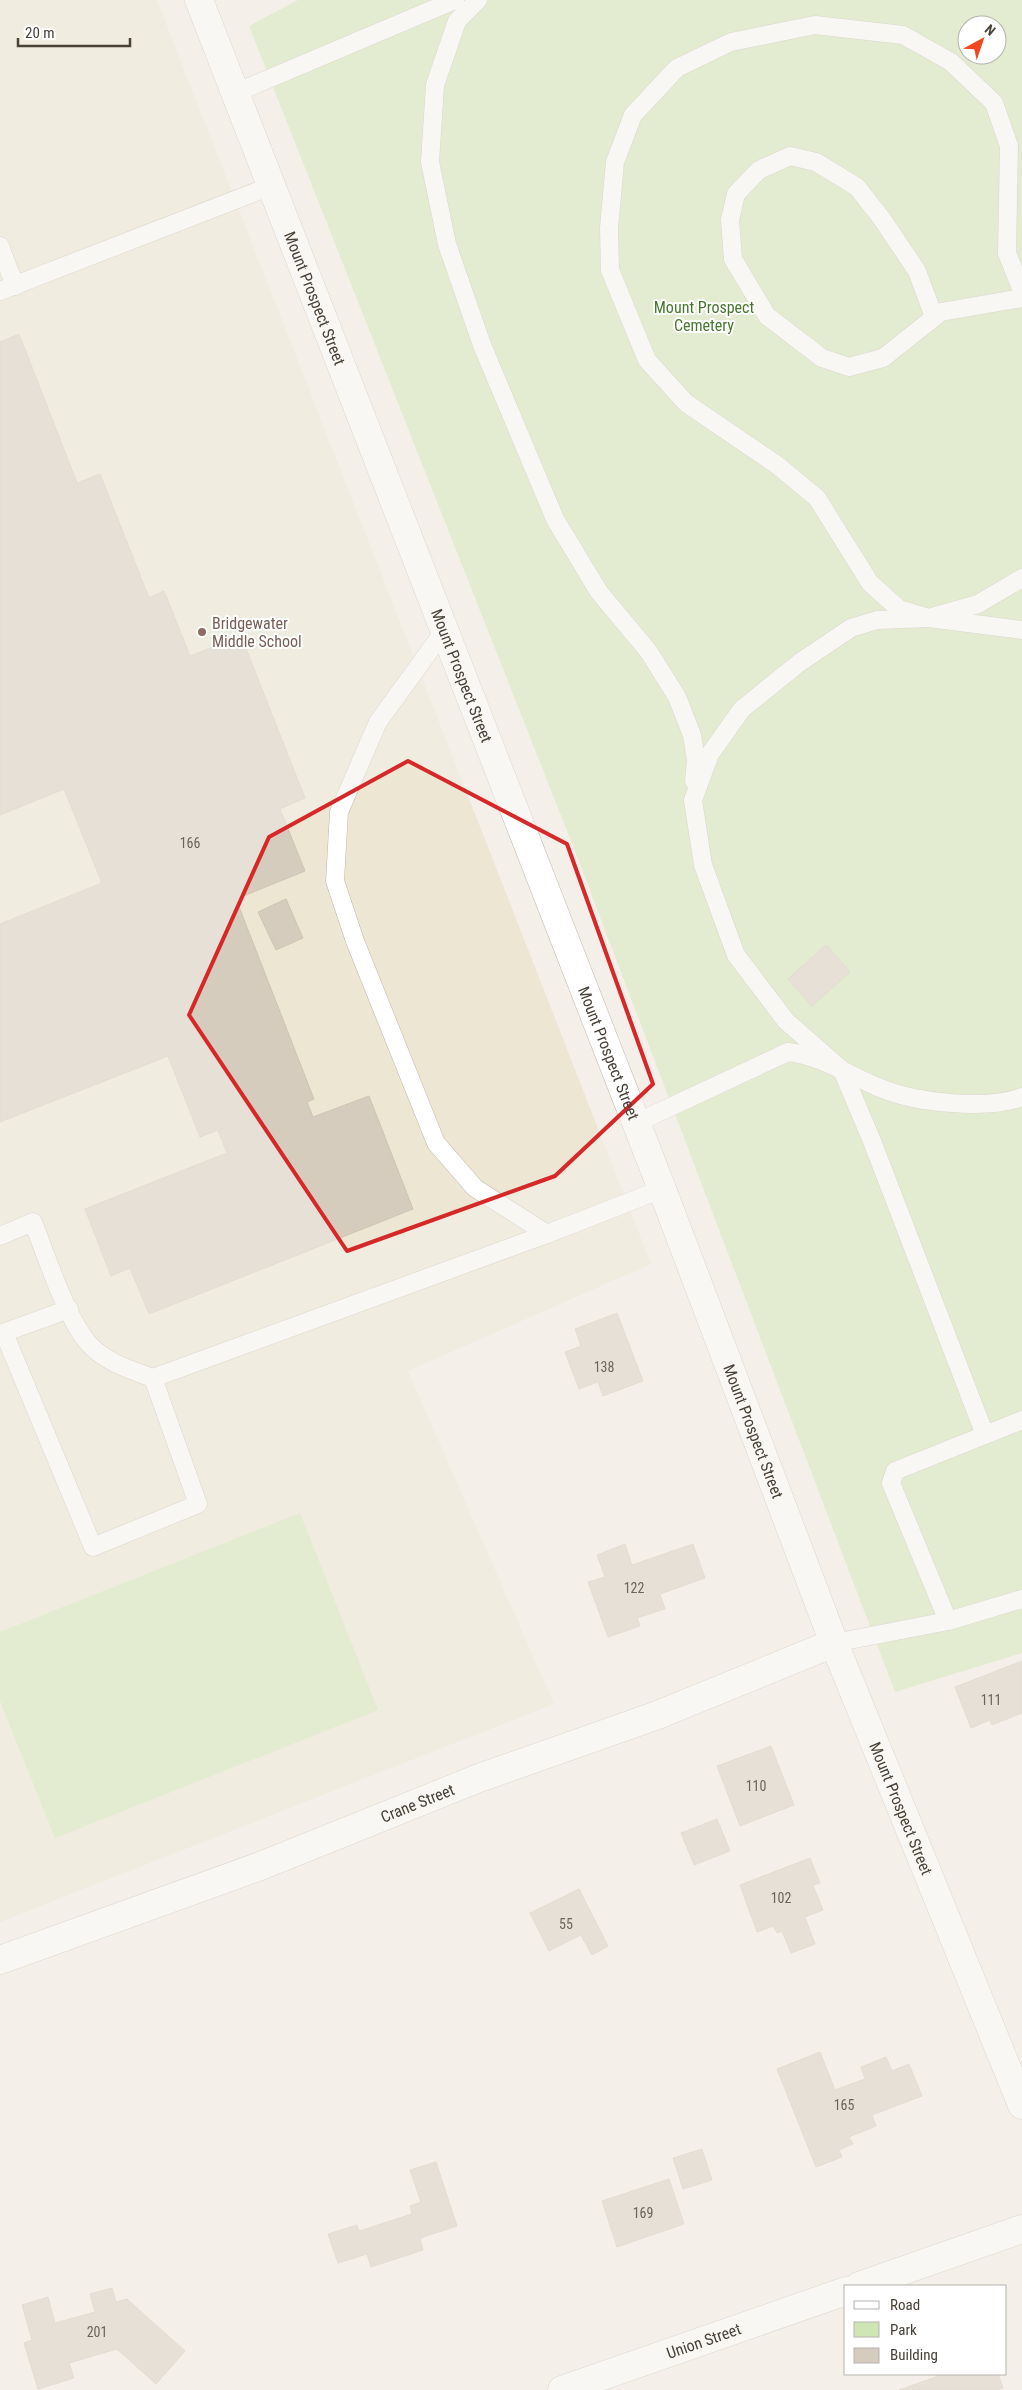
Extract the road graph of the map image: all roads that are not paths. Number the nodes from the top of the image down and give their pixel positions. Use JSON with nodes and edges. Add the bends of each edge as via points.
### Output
{"nodes":[{"id":1,"x":199,"y":0,"type":"edge"},
{"id":2,"x":455,"y":0,"type":"edge"},
{"id":3,"x":478,"y":0,"type":"edge"},
{"id":4,"x":235,"y":93,"type":"junction"},
{"id":5,"x":270,"y":186,"type":"junction"},
{"id":6,"x":0,"y":246,"type":"edge"},
{"id":7,"x":8,"y":288,"type":"edge"},
{"id":8,"x":1022,"y":291,"type":"edge"},
{"id":9,"x":1022,"y":298,"type":"edge"},
{"id":10,"x":934,"y":317,"type":"junction"},
{"id":11,"x":1022,"y":578,"type":"edge"},
{"id":12,"x":928,"y":618,"type":"junction"},
{"id":13,"x":1019,"y":629,"type":"edge"},
{"id":14,"x":444,"y":631,"type":"junction"},
{"id":15,"x":693,"y":800,"type":"junction"},
{"id":16,"x":842,"y":1070,"type":"junction"},
{"id":17,"x":1022,"y":1097,"type":"edge"},
{"id":18,"x":636,"y":1123,"type":"junction"},
{"id":19,"x":662,"y":1189,"type":"junction"},
{"id":20,"x":547,"y":1234,"type":"junction"},
{"id":21,"x":0,"y":1236,"type":"edge"},
{"id":22,"x":68,"y":1309,"type":"junction"},
{"id":23,"x":2,"y":1333,"type":"edge"},
{"id":24,"x":153,"y":1378,"type":"junction"},
{"id":25,"x":1022,"y":1420,"type":"edge"},
{"id":26,"x":985,"y":1436,"type":"junction"},
{"id":27,"x":1022,"y":1599,"type":"edge"},
{"id":28,"x":948,"y":1621,"type":"junction"},
{"id":29,"x":834,"y":1643,"type":"junction"},
{"id":30,"x":0,"y":1960,"type":"edge"},
{"id":31,"x":1022,"y":2105,"type":"edge"},
{"id":32,"x":1022,"y":2229,"type":"edge"},
{"id":33,"x":862,"y":2285,"type":"edge"},
{"id":34,"x":844,"y":2292,"type":"edge"},
{"id":35,"x":562,"y":2390,"type":"edge"}],
"edges":[{"from":1,"to":4,"type":"street","name":"Mount Prospect Street"},
{"from":2,"to":4,"type":"lane"},
{"from":3,"to":15,"type":"lane","via":[[457,21],[435,85],[430,162],[447,244],[482,345],[555,519],[599,592],[648,652],[677,697],[692,735],[696,761]]},
{"from":4,"to":5,"type":"street","name":"Mount Prospect Street"},
{"from":5,"to":7,"type":"lane"},
{"from":5,"to":14,"type":"street","name":"Mount Prospect Street"},
{"from":6,"to":7,"type":"lane"},
{"from":8,"to":12,"type":"lane","via":[[1007,253],[1009,146],[994,103],[951,62],[902,35],[815,25],[731,42],[677,68],[633,115],[615,162],[609,228],[610,270],[647,360],[686,403],[777,465],[817,498],[870,583],[899,609]]},
{"from":9,"to":10,"type":"lane","via":[[949,310]]},
{"from":10,"to":10,"type":"lane","via":[[883,358],[849,367],[822,358],[767,316],[733,259],[730,220],[736,194],[759,170],[790,156],[816,162],[856,187],[882,219],[917,271]]},
{"from":11,"to":12,"type":"lane","via":[[978,604]]},
{"from":12,"to":13,"type":"lane"},
{"from":12,"to":15,"type":"lane","via":[[877,620],[852,628],[799,664],[742,709],[710,754]]},
{"from":14,"to":18,"type":"street","name":"Mount Prospect Street"},
{"from":14,"to":20,"type":"lane","via":[[378,722],[338,812],[334,881],[436,1143],[475,1188]]},
{"from":15,"to":16,"type":"lane","via":[[703,865],[736,955],[786,1021]]},
{"from":16,"to":17,"type":"lane","via":[[885,1090],[947,1104],[1011,1101]]},
{"from":16,"to":18,"type":"lane","via":[[807,1054],[788,1052]]},
{"from":16,"to":26,"type":"lane"},
{"from":18,"to":19,"type":"street","name":"Mount Prospect Street"},
{"from":19,"to":20,"type":"lane"},
{"from":19,"to":29,"type":"street","name":"Mount Prospect Street"},
{"from":20,"to":24,"type":"lane"},
{"from":21,"to":22,"type":"lane","via":[[33,1222]]},
{"from":22,"to":23,"type":"lane"},
{"from":22,"to":24,"type":"lane","via":[[89,1345],[115,1364]]},
{"from":23,"to":24,"type":"lane","via":[[93,1547],[198,1504]]},
{"from":25,"to":26,"type":"lane"},
{"from":26,"to":28,"type":"lane","via":[[895,1471],[891,1483]]},
{"from":27,"to":28,"type":"lane"},
{"from":28,"to":29,"type":"lane"},
{"from":29,"to":30,"type":"street","name":"Crane Street","via":[[655,1716],[479,1778],[263,1865]]},
{"from":29,"to":31,"type":"street","name":"Mount Prospect Street"},
{"from":32,"to":33,"type":"street"},
{"from":34,"to":35,"type":"street","name":"Union Street"}]}
